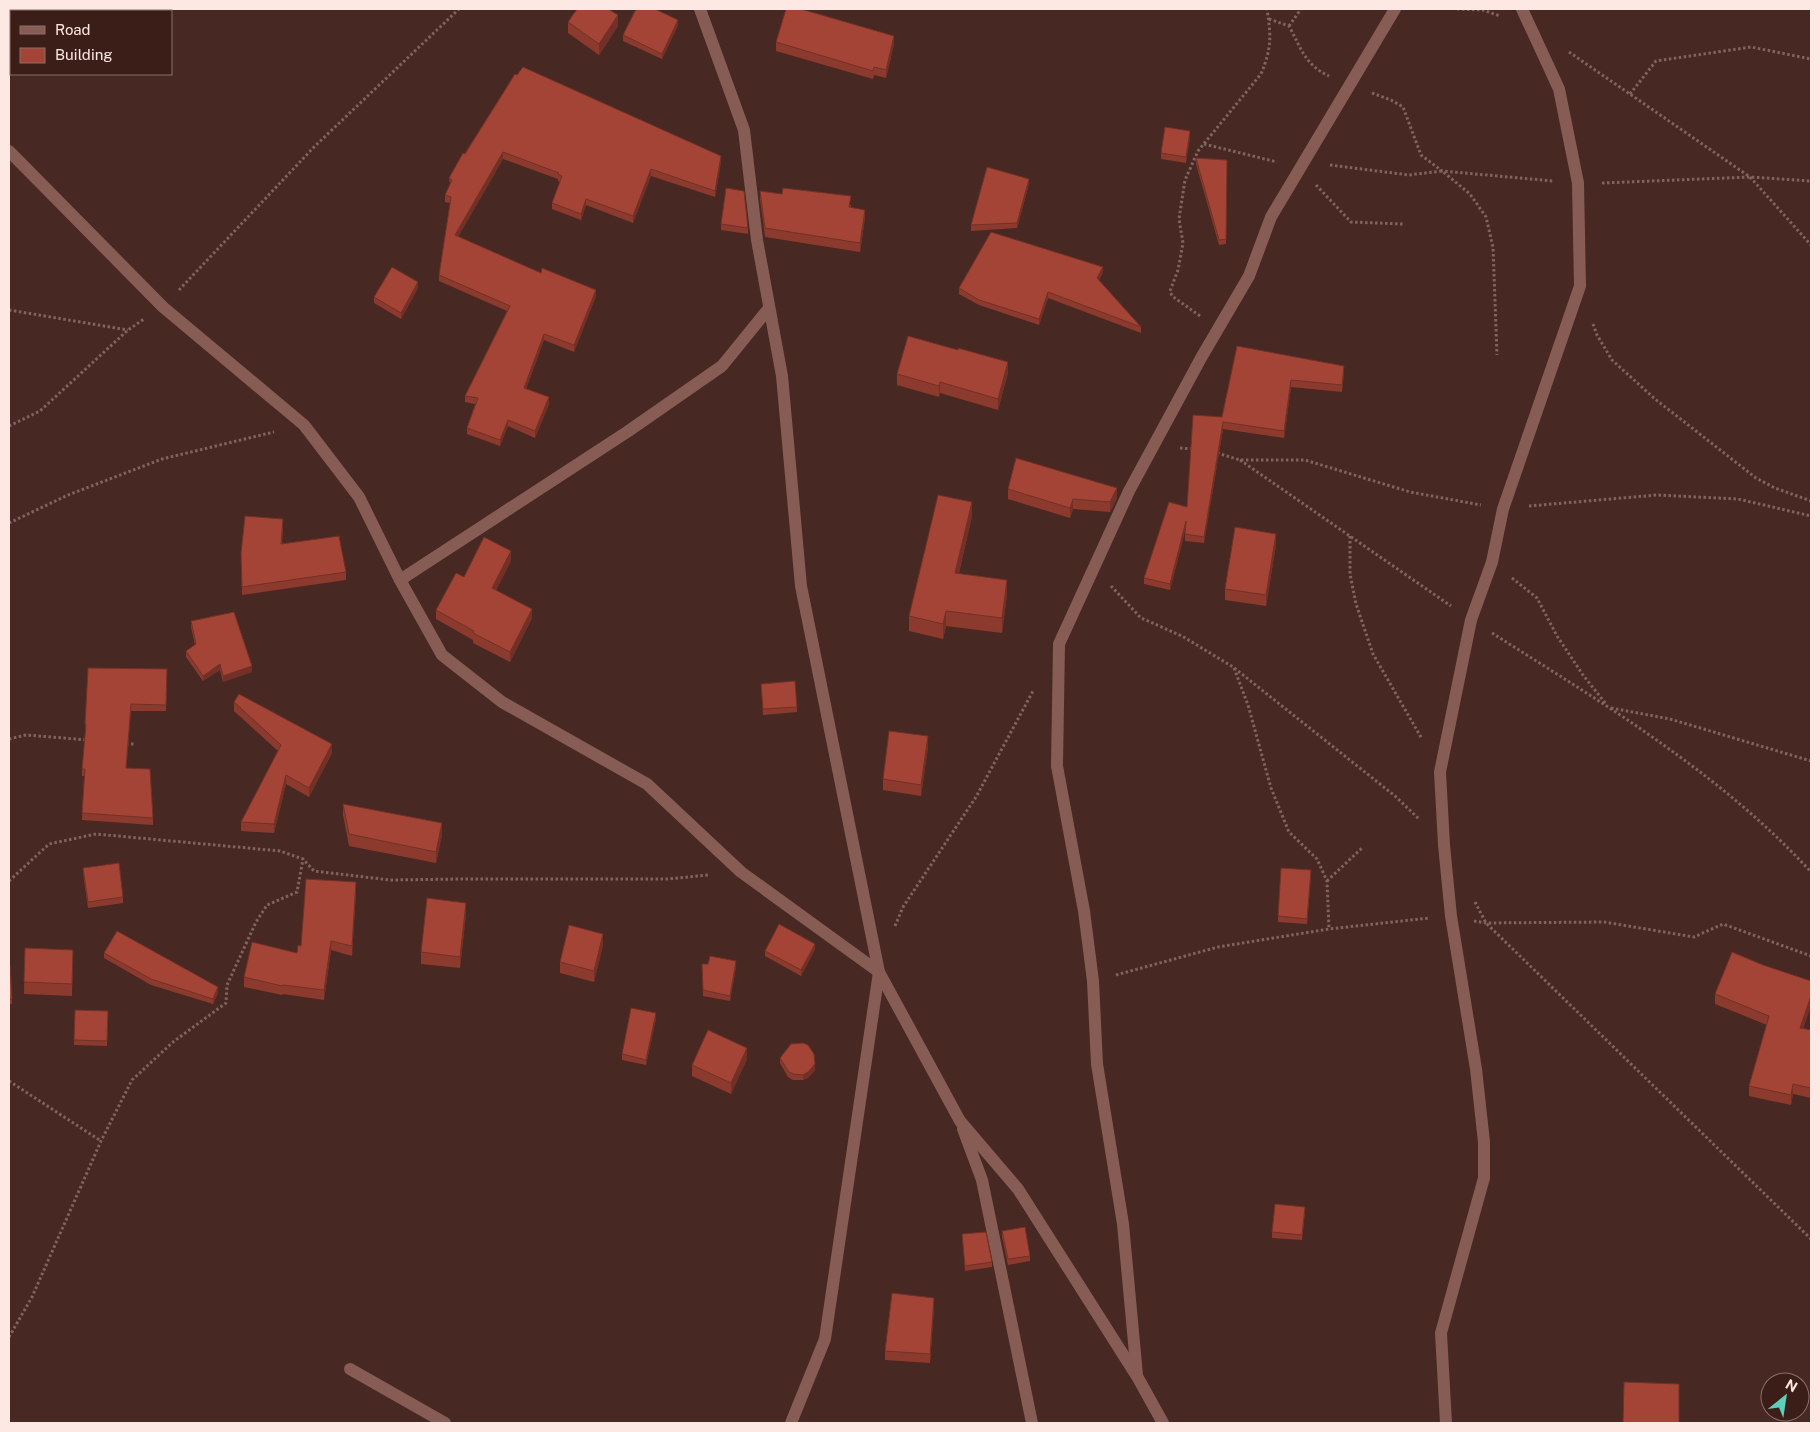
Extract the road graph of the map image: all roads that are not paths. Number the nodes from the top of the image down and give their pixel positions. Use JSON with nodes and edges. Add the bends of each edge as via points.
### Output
{"nodes":[{"id":1,"x":700,"y":9,"type":"edge"},
{"id":2,"x":1395,"y":9,"type":"edge"},
{"id":3,"x":1522,"y":9,"type":"edge"},
{"id":4,"x":9,"y":152,"type":"edge"},
{"id":5,"x":770,"y":308,"type":"junction"},
{"id":6,"x":400,"y":580,"type":"junction"},
{"id":7,"x":879,"y":972,"type":"junction"},
{"id":8,"x":960,"y":1122,"type":"junction"},
{"id":9,"x":350,"y":1369,"type":"dead end"},
{"id":10,"x":1138,"y":1378,"type":"junction"},
{"id":11,"x":445,"y":1423,"type":"edge"},
{"id":12,"x":791,"y":1423,"type":"edge"},
{"id":13,"x":1032,"y":1423,"type":"edge"},
{"id":14,"x":1163,"y":1423,"type":"edge"},
{"id":15,"x":1446,"y":1423,"type":"edge"}],
"edges":[{"from":1,"to":5,"type":"street","via":[[744,130],[757,240]]},
{"from":2,"to":10,"type":"street","via":[[1271,217],[1249,276],[1129,491],[1059,644],[1057,766],[1094,981],[1097,1064],[1124,1224]]},
{"from":3,"to":15,"type":"street","via":[[1559,89],[1578,184],[1580,286],[1503,509],[1492,562],[1472,620],[1440,772],[1451,916],[1476,1069],[1484,1142],[1484,1178],[1441,1333]]},
{"from":4,"to":6,"type":"street","via":[[163,307],[304,425],[359,497]]},
{"from":5,"to":6,"type":"street","via":[[722,366]]},
{"from":5,"to":7,"type":"street","via":[[782,376],[802,586]]},
{"from":6,"to":7,"type":"street","via":[[442,654],[502,702],[647,784],[741,872]]},
{"from":7,"to":8,"type":"street"},
{"from":7,"to":12,"type":"street","via":[[825,1339]]},
{"from":8,"to":10,"type":"street","via":[[1018,1190]]},
{"from":8,"to":13,"type":"street","via":[[982,1180]]},
{"from":9,"to":11,"type":"street"},
{"from":10,"to":14,"type":"street"}]}
